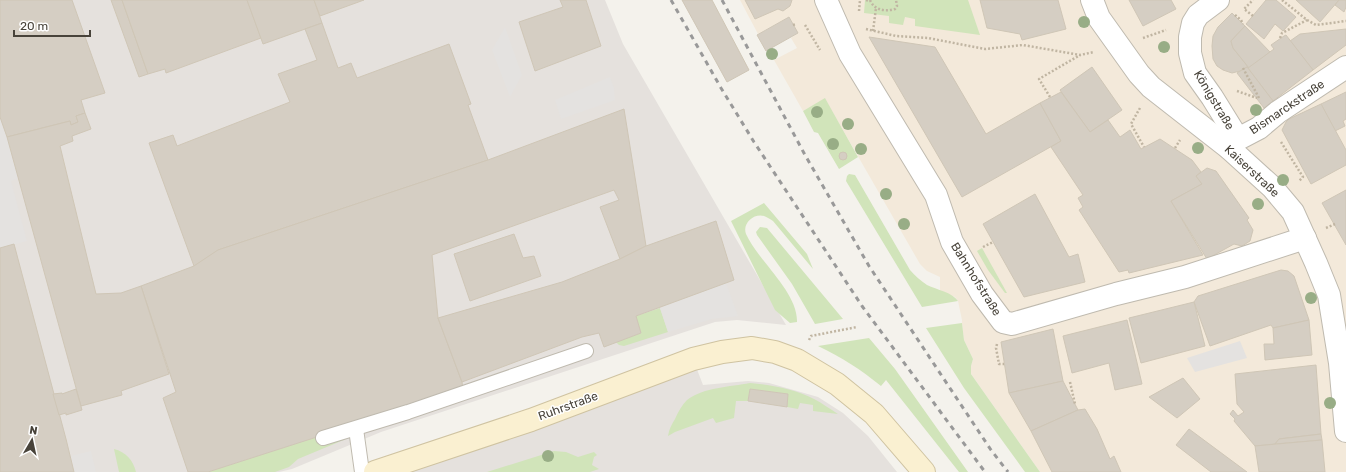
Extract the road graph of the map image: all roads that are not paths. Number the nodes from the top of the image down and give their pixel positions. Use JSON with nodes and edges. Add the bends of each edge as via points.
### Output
{"nodes":[{"id":1,"x":826,"y":0,"type":"edge"},
{"id":2,"x":1092,"y":0,"type":"edge"},
{"id":3,"x":1218,"y":0,"type":"edge"},
{"id":4,"x":1346,"y":67,"type":"edge"},
{"id":5,"x":1233,"y":144,"type":"junction"},
{"id":6,"x":1305,"y":238,"type":"junction"},
{"id":7,"x":586,"y":351,"type":"dead end"},
{"id":8,"x":356,"y":429,"type":"junction"},
{"id":9,"x":1346,"y":431,"type":"edge"},
{"id":10,"x":322,"y":438,"type":"dead end"},
{"id":11,"x":362,"y":472,"type":"edge"},
{"id":12,"x":375,"y":472,"type":"edge"},
{"id":13,"x":924,"y":472,"type":"edge"}],
"edges":[{"from":1,"to":6,"type":"street","name":"Bahnhofstraße","via":[[850,54],[936,195],[952,242],[982,294],[1004,322],[1012,324],[1185,277]]},
{"from":2,"to":5,"type":"street","name":"Kaiserstraße","via":[[1099,18],[1151,87]]},
{"from":3,"to":5,"type":"street","name":"Königstraße","via":[[1198,15],[1193,23],[1190,52],[1195,73],[1212,97]]},
{"from":4,"to":5,"type":"street","name":"Bismarckstraße"},
{"from":5,"to":6,"type":"street","name":"Kaiserstraße","via":[[1283,200]]},
{"from":6,"to":9,"type":"street","name":"Kaiserstraße","via":[[1329,295],[1340,364]]},
{"from":7,"to":8,"type":"lane"},
{"from":8,"to":10,"type":"lane"},
{"from":8,"to":11,"type":"lane"},
{"from":12,"to":13,"type":"main road","name":"Ruhrstraße","via":[[531,420],[693,359],[752,348],[775,352],[797,360],[837,384],[874,414]]}]}
